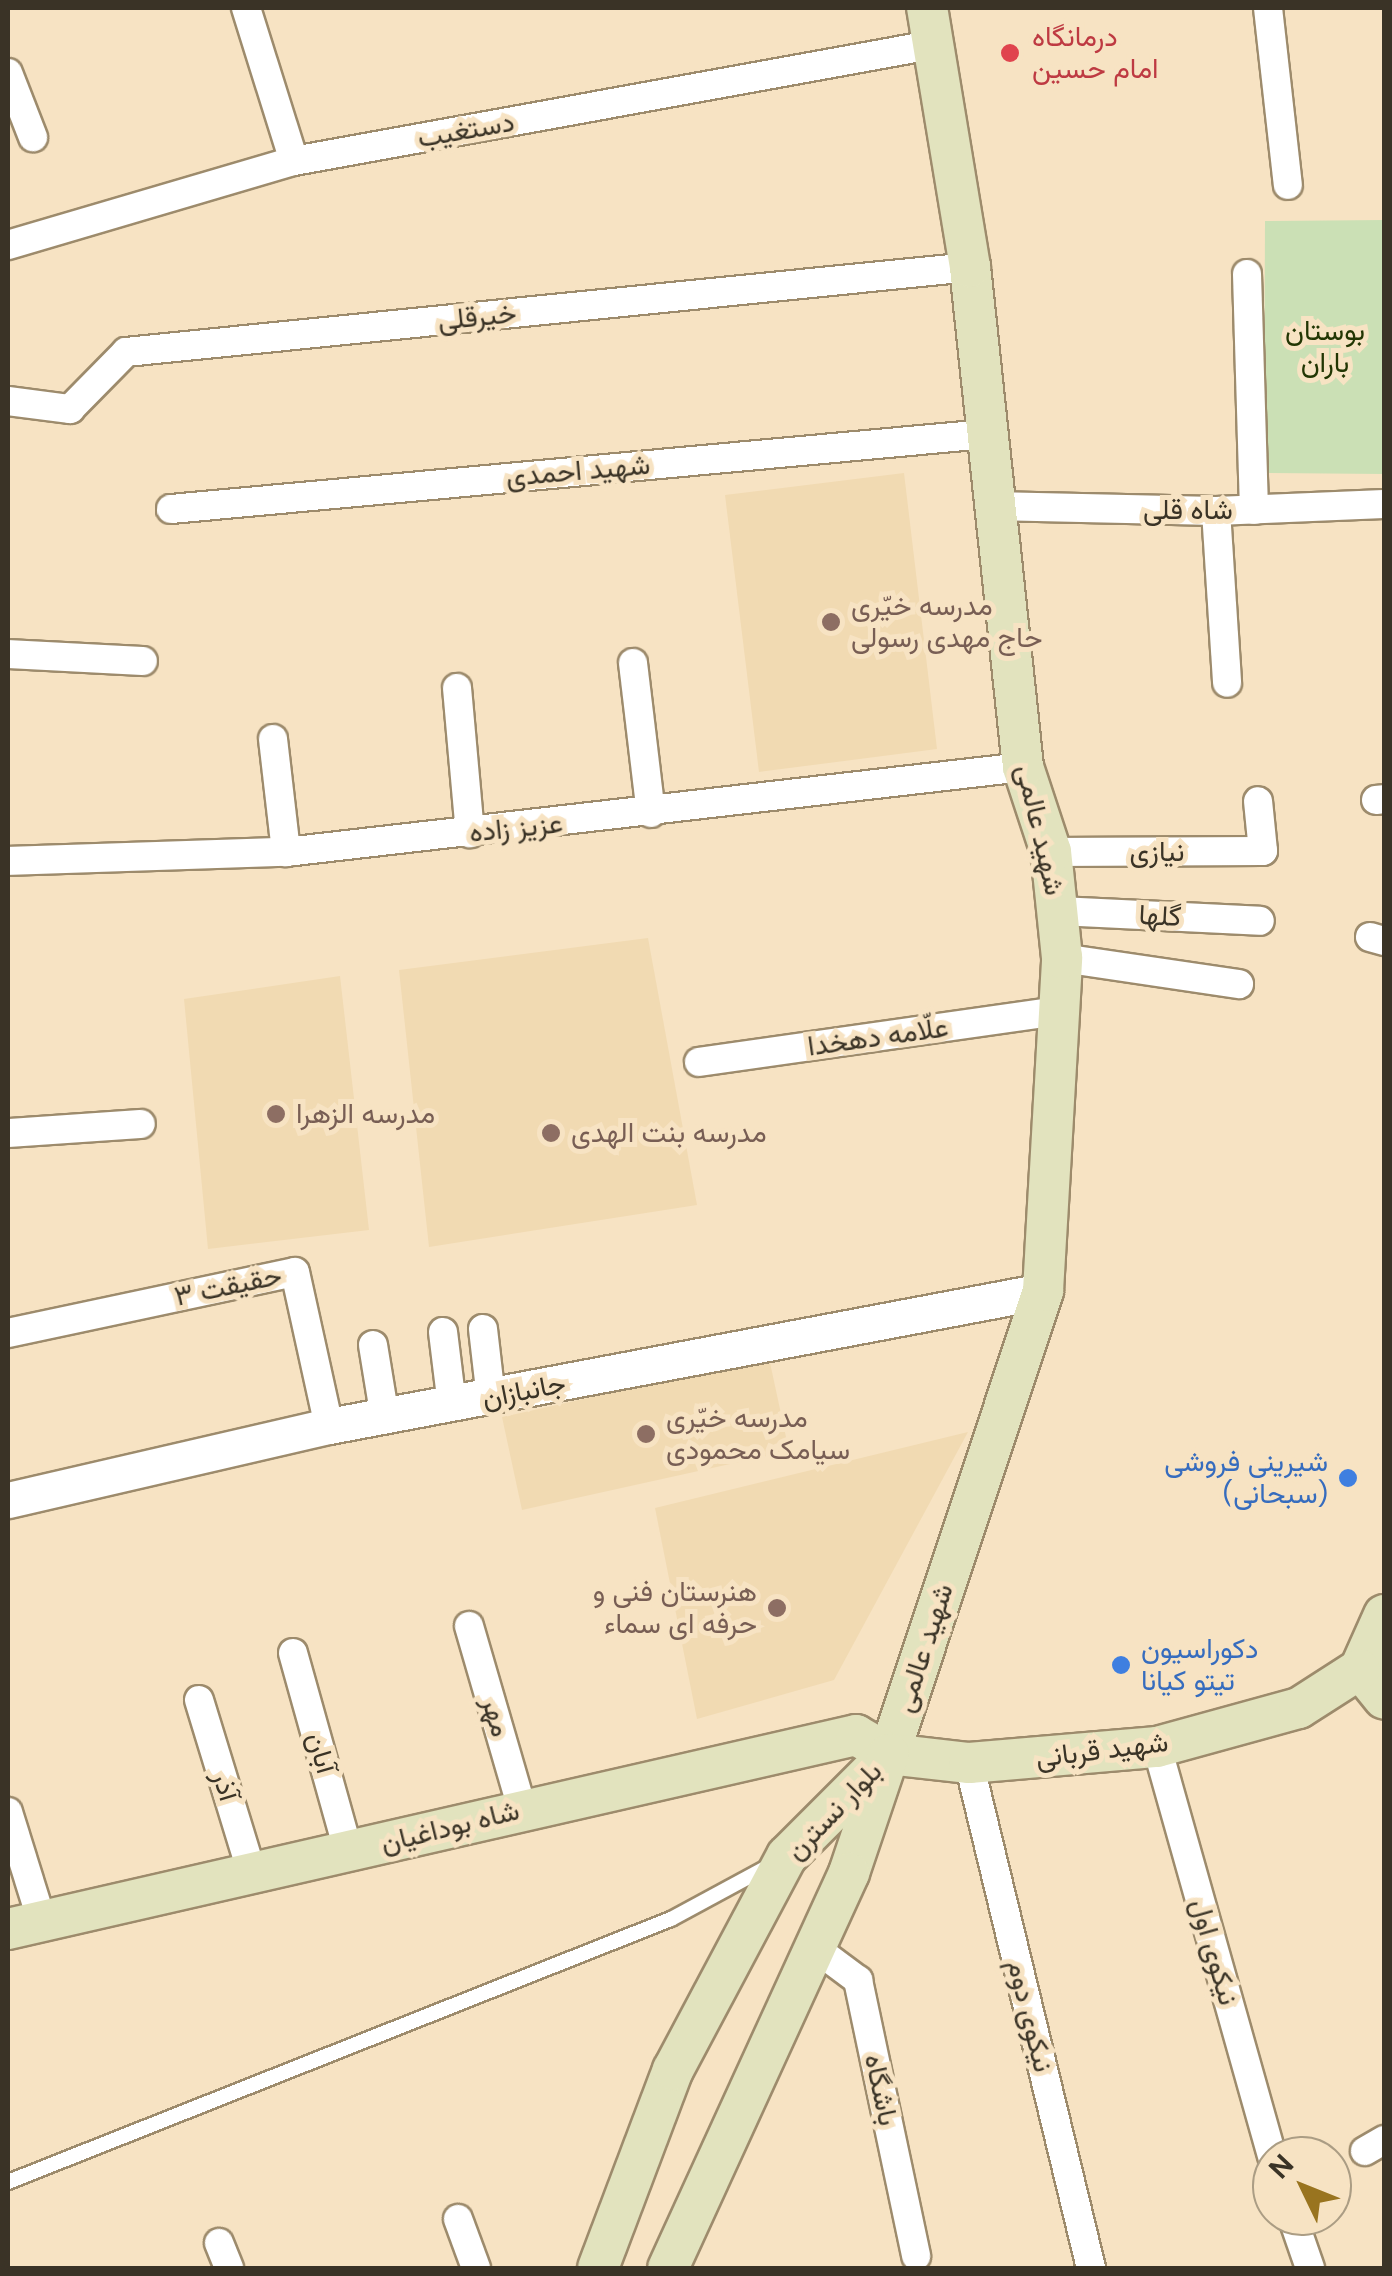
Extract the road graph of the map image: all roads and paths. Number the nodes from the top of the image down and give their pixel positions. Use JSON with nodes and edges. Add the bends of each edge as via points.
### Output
{"nodes":[{"id":1,"x":246,"y":8,"type":"edge"},
{"id":2,"x":1268,"y":8,"type":"edge"},
{"id":3,"x":929,"y":26,"type":"edge"},
{"id":4,"x":8,"y":73,"type":"edge"},
{"id":5,"x":33,"y":137,"type":"dead end"},
{"id":6,"x":294,"y":162,"type":"junction"},
{"id":7,"x":1288,"y":185,"type":"dead end"},
{"id":8,"x":8,"y":245,"type":"edge"},
{"id":9,"x":970,"y":267,"type":"junction"},
{"id":10,"x":1246,"y":274,"type":"dead end"},
{"id":11,"x":8,"y":401,"type":"edge"},
{"id":12,"x":986,"y":434,"type":"junction"},
{"id":13,"x":1384,"y":504,"type":"edge"},
{"id":14,"x":992,"y":506,"type":"junction"},
{"id":15,"x":170,"y":509,"type":"dead end"},
{"id":16,"x":1254,"y":510,"type":"junction"},
{"id":17,"x":1216,"y":511,"type":"junction"},
{"id":18,"x":8,"y":654,"type":"edge"},
{"id":19,"x":143,"y":661,"type":"dead end"},
{"id":20,"x":633,"y":663,"type":"dead end"},
{"id":21,"x":1227,"y":683,"type":"dead end"},
{"id":22,"x":457,"y":688,"type":"dead end"},
{"id":23,"x":273,"y":739,"type":"dead end"},
{"id":24,"x":1023,"y":767,"type":"junction"},
{"id":25,"x":1258,"y":801,"type":"dead end"},
{"id":26,"x":650,"y":813,"type":"junction"},
{"id":27,"x":470,"y":833,"type":"junction"},
{"id":28,"x":286,"y":852,"type":"junction"},
{"id":29,"x":1051,"y":852,"type":"junction"},
{"id":30,"x":8,"y":861,"type":"edge"},
{"id":31,"x":1059,"y":910,"type":"junction"},
{"id":32,"x":1260,"y":921,"type":"dead end"},
{"id":33,"x":1062,"y":958,"type":"junction"},
{"id":34,"x":1239,"y":984,"type":"dead end"},
{"id":35,"x":1057,"y":1011,"type":"junction"},
{"id":36,"x":699,"y":1062,"type":"dead end"},
{"id":37,"x":142,"y":1124,"type":"dead end"},
{"id":38,"x":8,"y":1133,"type":"edge"},
{"id":39,"x":1043,"y":1291,"type":"junction"},
{"id":40,"x":483,"y":1329,"type":"dead end"},
{"id":41,"x":443,"y":1332,"type":"dead end"},
{"id":42,"x":8,"y":1333,"type":"edge"},
{"id":43,"x":374,"y":1344,"type":"dead end"},
{"id":44,"x":492,"y":1398,"type":"junction"},
{"id":45,"x":452,"y":1405,"type":"junction"},
{"id":46,"x":385,"y":1418,"type":"junction"},
{"id":47,"x":329,"y":1426,"type":"junction"},
{"id":48,"x":8,"y":1500,"type":"edge"},
{"id":49,"x":1384,"y":1615,"type":"edge"},
{"id":50,"x":469,"y":1626,"type":"dead end"},
{"id":51,"x":293,"y":1652,"type":"dead end"},
{"id":52,"x":1372,"y":1684,"type":"edge"},
{"id":53,"x":199,"y":1700,"type":"dead end"},
{"id":54,"x":1157,"y":1748,"type":"junction"},
{"id":55,"x":889,"y":1754,"type":"junction"},
{"id":56,"x":968,"y":1763,"type":"junction"},
{"id":57,"x":522,"y":1809,"type":"junction"},
{"id":58,"x":8,"y":1812,"type":"edge"},
{"id":59,"x":349,"y":1853,"type":"junction"},
{"id":60,"x":787,"y":1856,"type":"junction"},
{"id":61,"x":252,"y":1873,"type":"junction"},
{"id":62,"x":25,"y":1925,"type":"edge"},
{"id":63,"x":811,"y":1946,"type":"junction"},
{"id":64,"x":1266,"y":2136,"type":"edge"},
{"id":65,"x":8,"y":2182,"type":"edge"},
{"id":66,"x":458,"y":2219,"type":"dead end"},
{"id":67,"x":1299,"y":2236,"type":"edge"},
{"id":68,"x":916,"y":2256,"type":"dead end"},
{"id":69,"x":476,"y":2268,"type":"edge"},
{"id":70,"x":598,"y":2268,"type":"edge"},
{"id":71,"x":668,"y":2268,"type":"edge"},
{"id":72,"x":1091,"y":2268,"type":"edge"},
{"id":73,"x":1310,"y":2268,"type":"edge"}],
"edges":[{"from":1,"to":6,"type":"street"},
{"from":2,"to":7,"type":"street"},
{"from":3,"to":6,"type":"street","name":"دستغیب"},
{"from":3,"to":9,"type":"main road","name":"شهید عالمی"},
{"from":4,"to":5,"type":"street"},
{"from":6,"to":8,"type":"street","name":"دستغیب"},
{"from":9,"to":11,"type":"street","name":"خیرقلی","via":[[126,352],[70,409]]},
{"from":9,"to":12,"type":"main road","name":"شهید عالمی"},
{"from":10,"to":16,"type":"street"},
{"from":12,"to":14,"type":"main road","name":"شهید عالمی"},
{"from":12,"to":15,"type":"street","name":"شهید احمدی"},
{"from":13,"to":16,"type":"street","name":"شاه قلی"},
{"from":14,"to":17,"type":"street","name":"شاه قلی"},
{"from":14,"to":24,"type":"main road","name":"شهید عالمی"},
{"from":16,"to":17,"type":"street","name":"شاه قلی"},
{"from":17,"to":21,"type":"street"},
{"from":18,"to":19,"type":"street"},
{"from":20,"to":26,"type":"street"},
{"from":22,"to":27,"type":"street"},
{"from":23,"to":28,"type":"street"},
{"from":24,"to":26,"type":"street","name":"عزیز زاده"},
{"from":24,"to":29,"type":"main road","name":"شهید عالمی"},
{"from":25,"to":29,"type":"street","name":"نیازی","via":[[1264,852]]},
{"from":26,"to":27,"type":"street","name":"عزیز زاده"},
{"from":27,"to":28,"type":"street","name":"عزیز زاده"},
{"from":28,"to":30,"type":"street","name":"عزیز زاده"},
{"from":29,"to":31,"type":"main road","name":"شهید عالمی"},
{"from":31,"to":32,"type":"street","name":"گلها"},
{"from":31,"to":33,"type":"main road","name":"شهید عالمی"},
{"from":33,"to":34,"type":"street"},
{"from":33,"to":35,"type":"main road","name":"شهید عالمی"},
{"from":35,"to":36,"type":"street","name":"علّامه دهخدا"},
{"from":35,"to":39,"type":"main road","name":"شهید عالمی"},
{"from":37,"to":38,"type":"street"},
{"from":39,"to":44,"type":"street","name":"جانبازان"},
{"from":39,"to":55,"type":"main road","name":"شهید عالمی"},
{"from":40,"to":44,"type":"street"},
{"from":41,"to":45,"type":"street"},
{"from":42,"to":47,"type":"street","name":"حقیقت ۳","via":[[295,1272]]},
{"from":43,"to":46,"type":"street"},
{"from":44,"to":45,"type":"street","name":"جانبازان"},
{"from":45,"to":46,"type":"street","name":"جانبازان"},
{"from":46,"to":47,"type":"street","name":"جانبازان"},
{"from":47,"to":48,"type":"street","name":"جانبازان"},
{"from":49,"to":52,"type":"main road"},
{"from":50,"to":57,"type":"street","name":"مهر"},
{"from":51,"to":59,"type":"street","name":"آبان"},
{"from":52,"to":54,"type":"main road","name":"شهید قربانی"},
{"from":53,"to":61,"type":"street","name":"آذر"},
{"from":54,"to":56,"type":"main road","name":"شهید قربانی"},
{"from":54,"to":64,"type":"street","name":"نیکوی اول"},
{"from":55,"to":56,"type":"main road","name":"شهید قربانی"},
{"from":55,"to":57,"type":"main road","name":"شاه بوداغیان","via":[[856,1735]]},
{"from":55,"to":60,"type":"main road","name":"بلوار نسترن"},
{"from":55,"to":63,"type":"main road","name":"بلوار نسترن","via":[[849,1872]]},
{"from":56,"to":72,"type":"street","name":"نیکوی دوم"},
{"from":57,"to":59,"type":"main road","name":"شاه بوداغیان"},
{"from":58,"to":62,"type":"street"},
{"from":59,"to":61,"type":"main road","name":"شاه بوداغیان"},
{"from":60,"to":65,"type":"lane","via":[[671,1919]]},
{"from":60,"to":70,"type":"main road","name":"بلوار نسترن","via":[[673,2070]]},
{"from":61,"to":62,"type":"main road","name":"شاه بوداغیان"},
{"from":63,"to":68,"type":"street","name":"باشگاه","via":[[858,1980]]},
{"from":63,"to":71,"type":"main road","name":"بلوار نسترن"},
{"from":66,"to":69,"type":"street"},
{"from":67,"to":73,"type":"street"}]}
